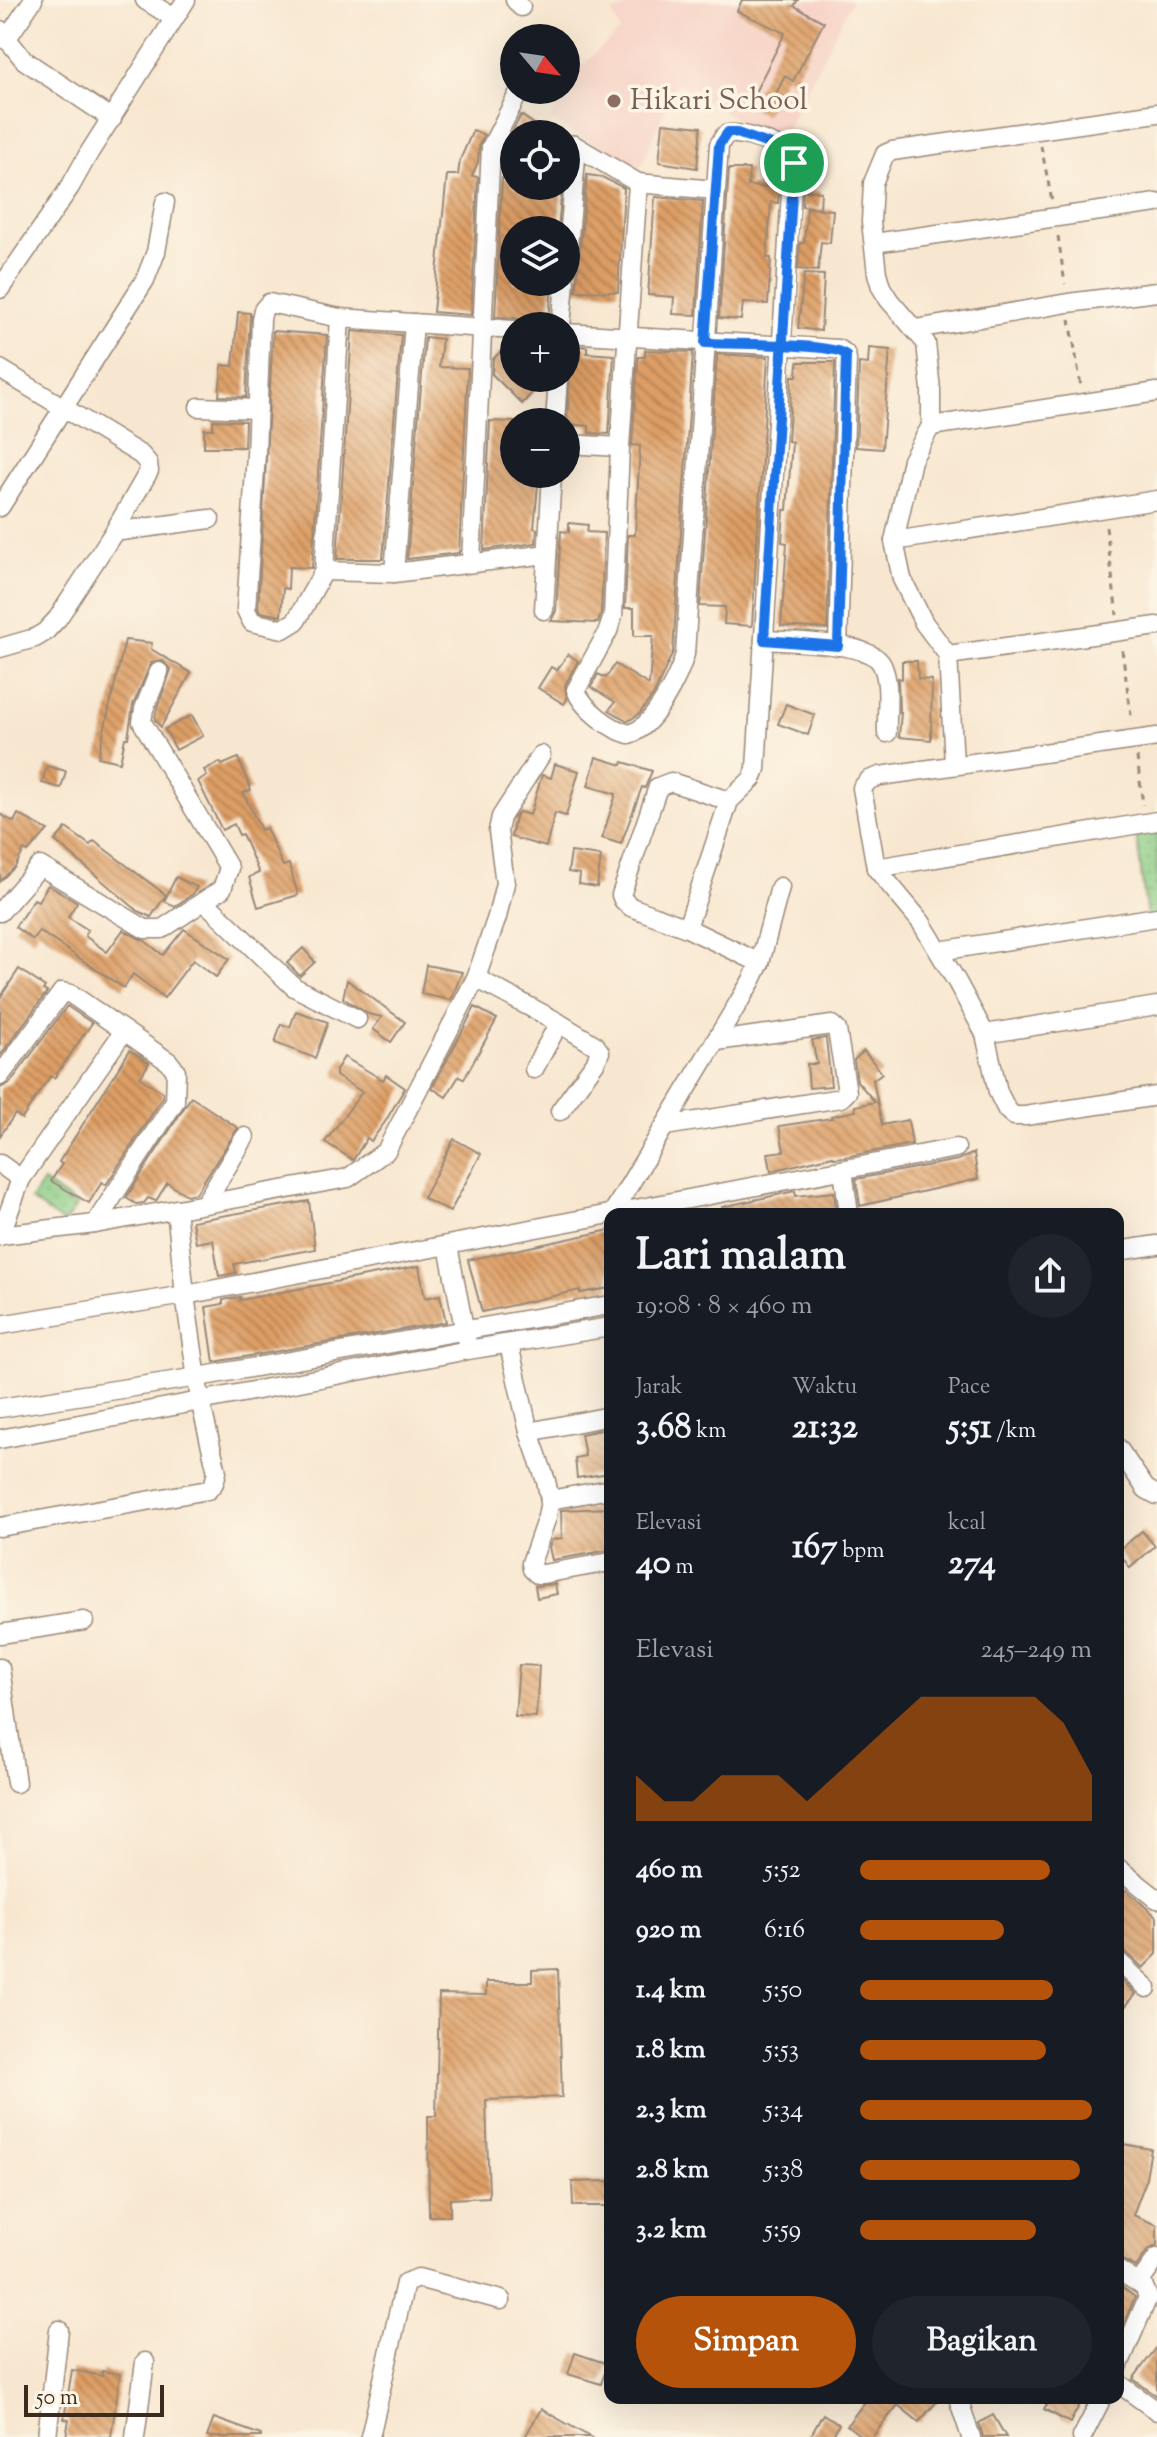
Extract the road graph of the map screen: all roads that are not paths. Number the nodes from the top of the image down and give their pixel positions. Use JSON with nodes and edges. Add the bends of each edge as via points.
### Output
{"nodes":[{"id":1,"x":33,"y":0,"type":"edge"},
{"id":2,"x":145,"y":0,"type":"edge"},
{"id":3,"x":186,"y":0,"type":"edge"},
{"id":4,"x":174,"y":18,"type":"junction"},
{"id":5,"x":3,"y":35,"type":"edge"},
{"id":6,"x":513,"y":104,"type":"edge"},
{"id":7,"x":1157,"y":113,"type":"edge"},
{"id":8,"x":112,"y":119,"type":"junction"},
{"id":9,"x":491,"y":147,"type":"junction"},
{"id":10,"x":500,"y":147,"type":"edge"},
{"id":11,"x":580,"y":151,"type":"edge"},
{"id":12,"x":638,"y":183,"type":"junction"},
{"id":13,"x":715,"y":190,"type":"junction"},
{"id":14,"x":165,"y":202,"type":"dead end"},
{"id":15,"x":1157,"y":203,"type":"edge"},
{"id":16,"x":874,"y":243,"type":"junction"},
{"id":17,"x":0,"y":289,"type":"edge"},
{"id":18,"x":1157,"y":292,"type":"edge"},
{"id":19,"x":340,"y":318,"type":"junction"},
{"id":20,"x":414,"y":323,"type":"junction"},
{"id":21,"x":481,"y":328,"type":"junction"},
{"id":22,"x":500,"y":329,"type":"edge"},
{"id":23,"x":916,"y":329,"type":"junction"},
{"id":24,"x":580,"y":334,"type":"edge"},
{"id":25,"x":628,"y":336,"type":"junction"},
{"id":26,"x":705,"y":343,"type":"junction"},
{"id":27,"x":782,"y":346,"type":"junction"},
{"id":28,"x":0,"y":369,"type":"edge"},
{"id":29,"x":1157,"y":392,"type":"edge"},
{"id":30,"x":199,"y":407,"type":"dead end"},
{"id":31,"x":62,"y":409,"type":"junction"},
{"id":32,"x":258,"y":409,"type":"junction"},
{"id":33,"x":931,"y":426,"type":"junction"},
{"id":34,"x":580,"y":445,"type":"edge"},
{"id":35,"x":620,"y":447,"type":"junction"},
{"id":36,"x":551,"y":488,"type":"edge"},
{"id":37,"x":1157,"y":500,"type":"edge"},
{"id":38,"x":0,"y":507,"type":"edge"},
{"id":39,"x":210,"y":519,"type":"dead end"},
{"id":40,"x":114,"y":532,"type":"junction"},
{"id":41,"x":894,"y":541,"type":"junction"},
{"id":42,"x":547,"y":554,"type":"junction"},
{"id":43,"x":471,"y":562,"type":"junction"},
{"id":44,"x":324,"y":571,"type":"junction"},
{"id":45,"x":394,"y":573,"type":"junction"},
{"id":46,"x":544,"y":610,"type":"dead end"},
{"id":47,"x":1157,"y":626,"type":"edge"},
{"id":48,"x":764,"y":640,"type":"junction"},
{"id":49,"x":838,"y":646,"type":"junction"},
{"id":50,"x":0,"y":648,"type":"edge"},
{"id":51,"x":948,"y":655,"type":"junction"},
{"id":52,"x":159,"y":672,"type":"dead end"},
{"id":53,"x":887,"y":733,"type":"dead end"},
{"id":54,"x":1157,"y":737,"type":"edge"},
{"id":55,"x":541,"y":755,"type":"dead end"},
{"id":56,"x":954,"y":764,"type":"junction"},
{"id":57,"x":729,"y":801,"type":"junction"},
{"id":58,"x":1151,"y":822,"type":"edge"},
{"id":59,"x":876,"y":868,"type":"junction"},
{"id":60,"x":780,"y":887,"type":"dead end"},
{"id":61,"x":204,"y":901,"type":"junction"},
{"id":62,"x":0,"y":912,"type":"edge"},
{"id":63,"x":1157,"y":917,"type":"edge"},
{"id":64,"x":687,"y":928,"type":"junction"},
{"id":65,"x":939,"y":951,"type":"junction"},
{"id":66,"x":760,"y":963,"type":"junction"},
{"id":67,"x":476,"y":978,"type":"junction"},
{"id":68,"x":1157,"y":1006,"type":"edge"},
{"id":69,"x":357,"y":1019,"type":"dead end"},
{"id":70,"x":559,"y":1023,"type":"junction"},
{"id":71,"x":124,"y":1031,"type":"junction"},
{"id":72,"x":985,"y":1034,"type":"junction"},
{"id":73,"x":717,"y":1041,"type":"junction"},
{"id":74,"x":534,"y":1069,"type":"dead end"},
{"id":75,"x":0,"y":1076,"type":"edge"},
{"id":76,"x":1157,"y":1096,"type":"edge"},
{"id":77,"x":560,"y":1111,"type":"dead end"},
{"id":78,"x":665,"y":1126,"type":"junction"},
{"id":79,"x":245,"y":1137,"type":"dead end"},
{"id":80,"x":956,"y":1148,"type":"dead end"},
{"id":81,"x":0,"y":1164,"type":"edge"},
{"id":82,"x":843,"y":1170,"type":"junction"},
{"id":83,"x":21,"y":1179,"type":"junction"},
{"id":84,"x":205,"y":1203,"type":"junction"},
{"id":85,"x":616,"y":1208,"type":"edge"},
{"id":86,"x":644,"y":1208,"type":"edge"},
{"id":87,"x":848,"y":1208,"type":"edge"},
{"id":88,"x":176,"y":1209,"type":"junction"},
{"id":89,"x":604,"y":1216,"type":"edge"},
{"id":90,"x":95,"y":1224,"type":"junction"},
{"id":91,"x":0,"y":1235,"type":"edge"},
{"id":92,"x":1157,"y":1245,"type":"edge"},
{"id":93,"x":448,"y":1246,"type":"junction"},
{"id":94,"x":1124,"y":1250,"type":"edge"},
{"id":95,"x":185,"y":1295,"type":"junction"},
{"id":96,"x":604,"y":1306,"type":"edge"},
{"id":97,"x":0,"y":1325,"type":"edge"},
{"id":98,"x":604,"y":1328,"type":"edge"},
{"id":99,"x":466,"y":1341,"type":"junction"},
{"id":100,"x":509,"y":1345,"type":"junction"},
{"id":101,"x":198,"y":1377,"type":"junction"},
{"id":102,"x":200,"y":1400,"type":"junction"},
{"id":103,"x":0,"y":1408,"type":"edge"},
{"id":104,"x":604,"y":1417,"type":"edge"},
{"id":105,"x":529,"y":1432,"type":"junction"},
{"id":106,"x":0,"y":1439,"type":"edge"},
{"id":107,"x":1124,"y":1457,"type":"edge"},
{"id":108,"x":604,"y":1490,"type":"edge"},
{"id":109,"x":1157,"y":1495,"type":"edge"},
{"id":110,"x":550,"y":1500,"type":"junction"},
{"id":111,"x":0,"y":1527,"type":"edge"},
{"id":112,"x":604,"y":1563,"type":"edge"},
{"id":113,"x":84,"y":1621,"type":"dead end"},
{"id":114,"x":0,"y":1634,"type":"edge"},
{"id":115,"x":0,"y":1668,"type":"edge"},
{"id":116,"x":16,"y":1783,"type":"dead end"},
{"id":117,"x":1124,"y":1873,"type":"edge"},
{"id":118,"x":1157,"y":1899,"type":"edge"},
{"id":119,"x":1124,"y":1967,"type":"edge"},
{"id":120,"x":1147,"y":1988,"type":"dead end"},
{"id":121,"x":1157,"y":2258,"type":"edge"},
{"id":122,"x":1124,"y":2274,"type":"edge"},
{"id":123,"x":1139,"y":2283,"type":"junction"},
{"id":124,"x":501,"y":2300,"type":"dead end"},
{"id":125,"x":59,"y":2330,"type":"dead end"},
{"id":126,"x":1124,"y":2354,"type":"edge"},
{"id":127,"x":145,"y":2362,"type":"dead end"},
{"id":128,"x":1124,"y":2387,"type":"edge"},
{"id":129,"x":960,"y":2404,"type":"edge"},
{"id":130,"x":1099,"y":2404,"type":"edge"},
{"id":131,"x":1157,"y":2411,"type":"edge"},
{"id":132,"x":47,"y":2437,"type":"edge"},
{"id":133,"x":135,"y":2437,"type":"edge"},
{"id":134,"x":370,"y":2437,"type":"edge"},
{"id":135,"x":971,"y":2437,"type":"edge"},
{"id":136,"x":1082,"y":2437,"type":"edge"}],
"edges":[{"from":1,"to":5,"type":"street"},
{"from":2,"to":4,"type":"street"},
{"from":3,"to":4,"type":"street"},
{"from":4,"to":8,"type":"street"},
{"from":5,"to":8,"type":"street","via":[[24,60]]},
{"from":6,"to":9,"type":"street"},
{"from":7,"to":16,"type":"street","via":[[885,154],[873,183]]},
{"from":8,"to":17,"type":"street"},
{"from":9,"to":10,"type":"street"},
{"from":9,"to":21,"type":"street"},
{"from":11,"to":12,"type":"street"},
{"from":12,"to":13,"type":"street"},
{"from":12,"to":25,"type":"street"},
{"from":13,"to":26,"type":"street"},
{"from":13,"to":27,"type":"street","via":[[719,145],[728,132],[791,154]]},
{"from":14,"to":31,"type":"street","via":[[145,280]]},
{"from":15,"to":16,"type":"street"},
{"from":16,"to":23,"type":"street","via":[[881,287]]},
{"from":18,"to":23,"type":"street"},
{"from":19,"to":20,"type":"street"},
{"from":19,"to":32,"type":"street","via":[[269,303],[265,307]]},
{"from":19,"to":44,"type":"street"},
{"from":20,"to":21,"type":"street"},
{"from":20,"to":45,"type":"street"},
{"from":21,"to":22,"type":"street"},
{"from":21,"to":43,"type":"street"},
{"from":23,"to":33,"type":"street","via":[[926,343]]},
{"from":24,"to":25,"type":"street"},
{"from":25,"to":26,"type":"street"},
{"from":25,"to":35,"type":"street"},
{"from":26,"to":27,"type":"street"},
{"from":26,"to":35,"type":"street","via":[[685,654],[656,710],[629,734],[597,715],[576,690],[613,616]]},
{"from":27,"to":48,"type":"street"},
{"from":27,"to":49,"type":"street","via":[[838,349],[846,355]]},
{"from":28,"to":31,"type":"street"},
{"from":29,"to":33,"type":"street"},
{"from":30,"to":32,"type":"street"},
{"from":31,"to":38,"type":"street"},
{"from":31,"to":40,"type":"street","via":[[148,463],[144,482]]},
{"from":32,"to":44,"type":"street","via":[[248,617],[259,624],[290,626]]},
{"from":33,"to":41,"type":"street","via":[[912,460]]},
{"from":34,"to":35,"type":"street"},
{"from":36,"to":42,"type":"street"},
{"from":37,"to":41,"type":"street"},
{"from":39,"to":40,"type":"street"},
{"from":40,"to":50,"type":"street","via":[[51,626],[35,638]]},
{"from":41,"to":51,"type":"street","via":[[902,579]]},
{"from":42,"to":43,"type":"street"},
{"from":42,"to":46,"type":"street"},
{"from":43,"to":45,"type":"street"},
{"from":44,"to":45,"type":"street"},
{"from":47,"to":51,"type":"street"},
{"from":48,"to":49,"type":"street"},
{"from":48,"to":57,"type":"street","via":[[756,769]]},
{"from":49,"to":53,"type":"street","via":[[875,655],[882,663]]},
{"from":51,"to":56,"type":"street"},
{"from":52,"to":61,"type":"street","via":[[142,722],[229,868],[222,889]]},
{"from":54,"to":56,"type":"street"},
{"from":55,"to":67,"type":"street","via":[[501,817],[505,883]]},
{"from":56,"to":59,"type":"street","via":[[880,776],[865,784]]},
{"from":57,"to":64,"type":"street"},
{"from":57,"to":64,"type":"street","via":[[671,782],[658,787],[622,889],[623,900],[631,907]]},
{"from":58,"to":59,"type":"street"},
{"from":59,"to":65,"type":"street"},
{"from":60,"to":66,"type":"street"},
{"from":61,"to":62,"type":"street","via":[[153,931],[40,866]]},
{"from":61,"to":69,"type":"street","via":[[294,987]]},
{"from":63,"to":65,"type":"street"},
{"from":64,"to":66,"type":"street"},
{"from":65,"to":72,"type":"street"},
{"from":66,"to":73,"type":"street"},
{"from":67,"to":70,"type":"street"},
{"from":67,"to":84,"type":"street","via":[[386,1151],[348,1178]]},
{"from":68,"to":72,"type":"street"},
{"from":70,"to":74,"type":"street"},
{"from":70,"to":77,"type":"street","via":[[600,1052]]},
{"from":71,"to":75,"type":"street","via":[[62,992]]},
{"from":71,"to":83,"type":"street"},
{"from":71,"to":90,"type":"street","via":[[176,1071],[175,1101]]},
{"from":72,"to":76,"type":"street","via":[[998,1092],[1014,1116]]},
{"from":73,"to":78,"type":"street"},
{"from":73,"to":78,"type":"street","via":[[832,1025],[847,1092],[841,1098]]},
{"from":78,"to":85,"type":"street"},
{"from":79,"to":84,"type":"street"},
{"from":80,"to":82,"type":"street"},
{"from":81,"to":83,"type":"street"},
{"from":82,"to":86,"type":"street"},
{"from":82,"to":87,"type":"street"},
{"from":83,"to":91,"type":"street"},
{"from":84,"to":88,"type":"street"},
{"from":88,"to":90,"type":"street"},
{"from":88,"to":95,"type":"street"},
{"from":89,"to":93,"type":"street"},
{"from":90,"to":91,"type":"street"},
{"from":92,"to":94,"type":"street"},
{"from":93,"to":95,"type":"street"},
{"from":93,"to":99,"type":"street"},
{"from":95,"to":97,"type":"street"},
{"from":95,"to":101,"type":"street"},
{"from":96,"to":99,"type":"street"},
{"from":98,"to":100,"type":"street"},
{"from":99,"to":100,"type":"street"},
{"from":99,"to":101,"type":"street"},
{"from":99,"to":102,"type":"street"},
{"from":100,"to":105,"type":"street"},
{"from":101,"to":102,"type":"street"},
{"from":101,"to":103,"type":"street"},
{"from":102,"to":106,"type":"street"},
{"from":102,"to":111,"type":"street","via":[[217,1472],[208,1490]]},
{"from":104,"to":105,"type":"street"},
{"from":105,"to":110,"type":"street"},
{"from":107,"to":109,"type":"street","via":[[1146,1489]]},
{"from":108,"to":110,"type":"street"},
{"from":110,"to":112,"type":"street","via":[[531,1563],[534,1573]]},
{"from":113,"to":114,"type":"street"},
{"from":115,"to":116,"type":"street"},
{"from":117,"to":118,"type":"street"},
{"from":119,"to":120,"type":"street"},
{"from":121,"to":123,"type":"street"},
{"from":122,"to":123,"type":"street"},
{"from":123,"to":126,"type":"street","via":[[1147,2291],[1145,2309]]},
{"from":124,"to":134,"type":"street","via":[[418,2278],[405,2283]]},
{"from":125,"to":132,"type":"street"},
{"from":127,"to":133,"type":"street"},
{"from":128,"to":131,"type":"street"},
{"from":129,"to":135,"type":"street"},
{"from":130,"to":136,"type":"street"}]}
